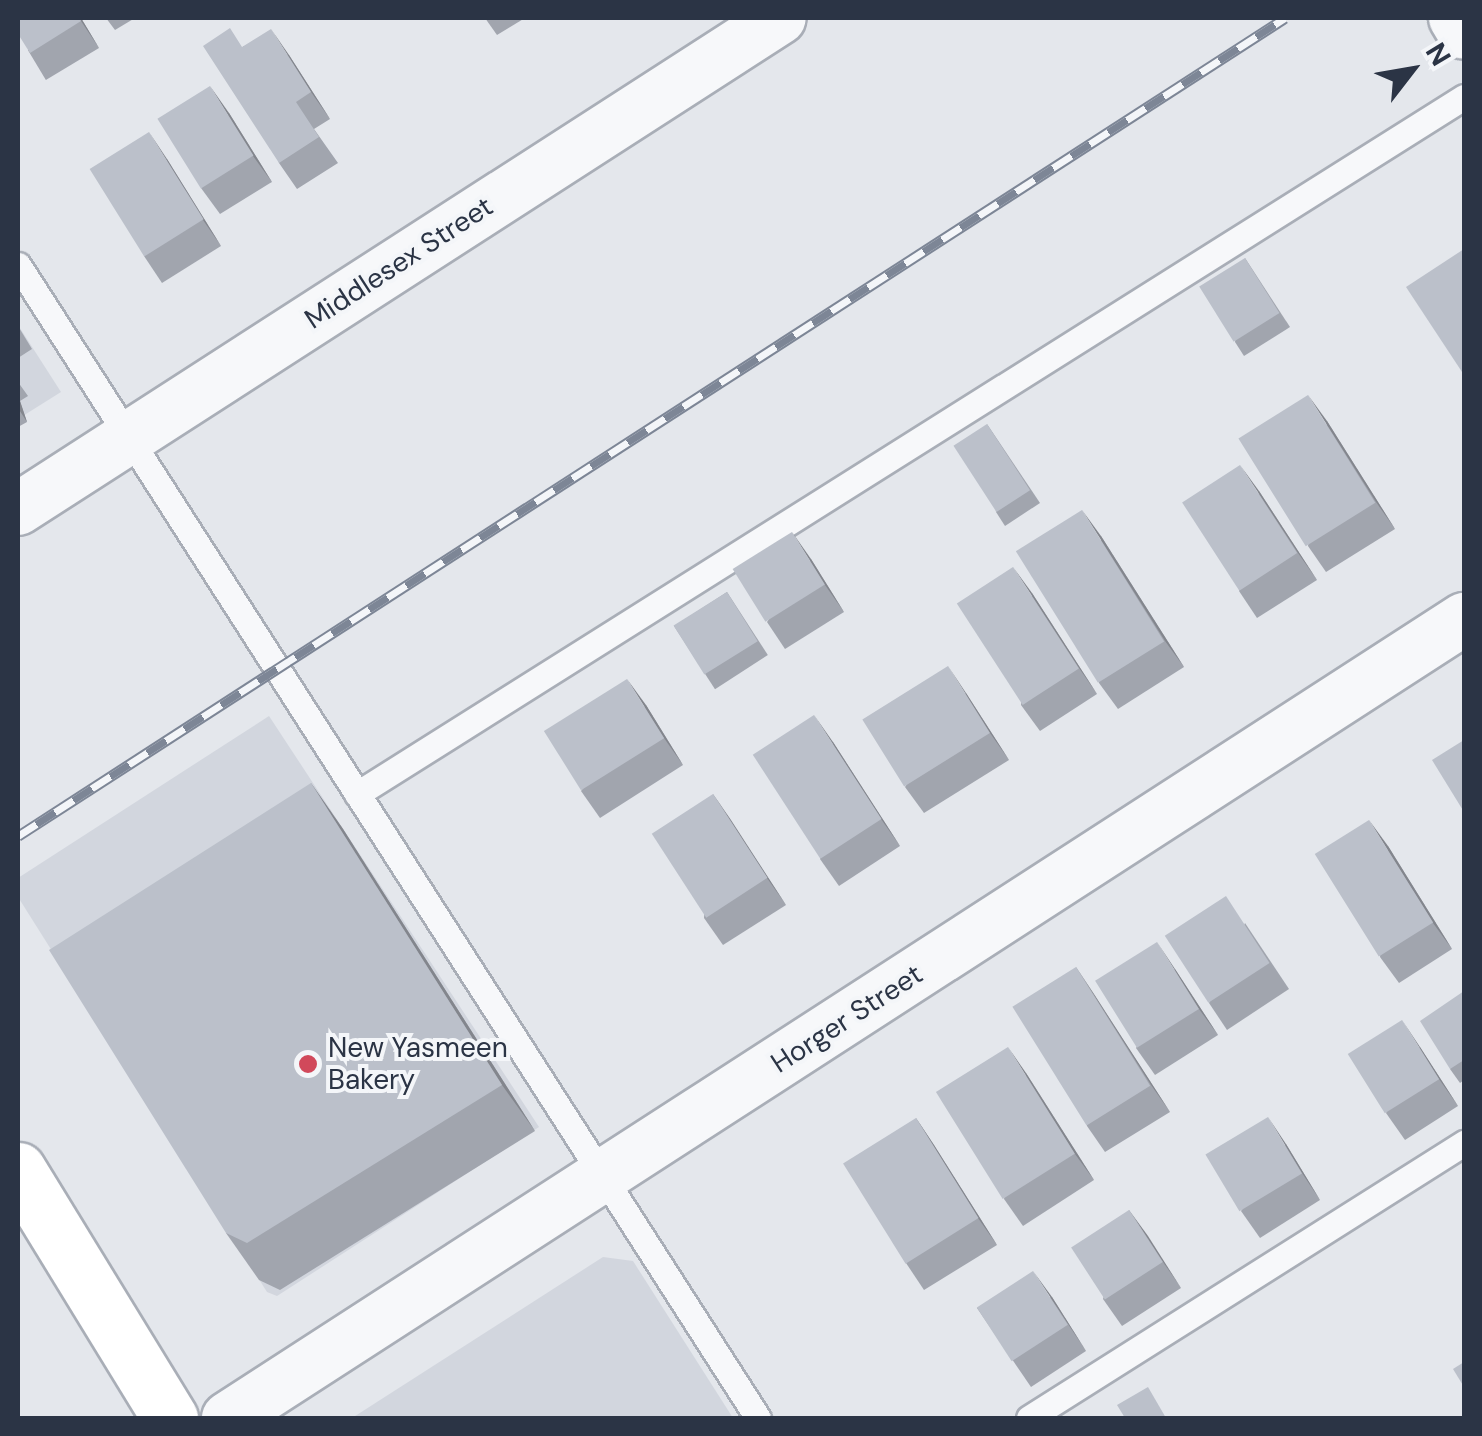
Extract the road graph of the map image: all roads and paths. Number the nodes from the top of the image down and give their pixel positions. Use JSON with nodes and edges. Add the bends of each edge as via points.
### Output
{"nodes":[{"id":1,"x":780,"y":18,"type":"edge"},
{"id":2,"x":1455,"y":18,"type":"edge"},
{"id":3,"x":1464,"y":33,"type":"edge"},
{"id":4,"x":1464,"y":97,"type":"edge"},
{"id":5,"x":18,"y":265,"type":"edge"},
{"id":6,"x":128,"y":438,"type":"junction"},
{"id":7,"x":18,"y":509,"type":"edge"},
{"id":8,"x":1464,"y":620,"type":"edge"},
{"id":9,"x":357,"y":794,"type":"junction"},
{"id":10,"x":1464,"y":1143,"type":"edge"},
{"id":11,"x":18,"y":1170,"type":"edge"},
{"id":12,"x":604,"y":1176,"type":"junction"},
{"id":13,"x":170,"y":1418,"type":"edge"},
{"id":14,"x":228,"y":1418,"type":"edge"},
{"id":15,"x":758,"y":1418,"type":"edge"},
{"id":16,"x":1029,"y":1418,"type":"edge"}],
"edges":[{"from":1,"to":6,"type":"street","name":"Middlesex Street"},
{"from":2,"to":3,"type":"street"},
{"from":4,"to":9,"type":"lane"},
{"from":5,"to":6,"type":"lane"},
{"from":6,"to":7,"type":"street","name":"Middlesex Street"},
{"from":6,"to":9,"type":"lane"},
{"from":8,"to":12,"type":"street","name":"Horger Street"},
{"from":9,"to":12,"type":"lane"},
{"from":10,"to":16,"type":"lane"},
{"from":11,"to":13,"type":"main road"},
{"from":12,"to":14,"type":"street","name":"Horger Street"},
{"from":12,"to":15,"type":"lane"}]}
